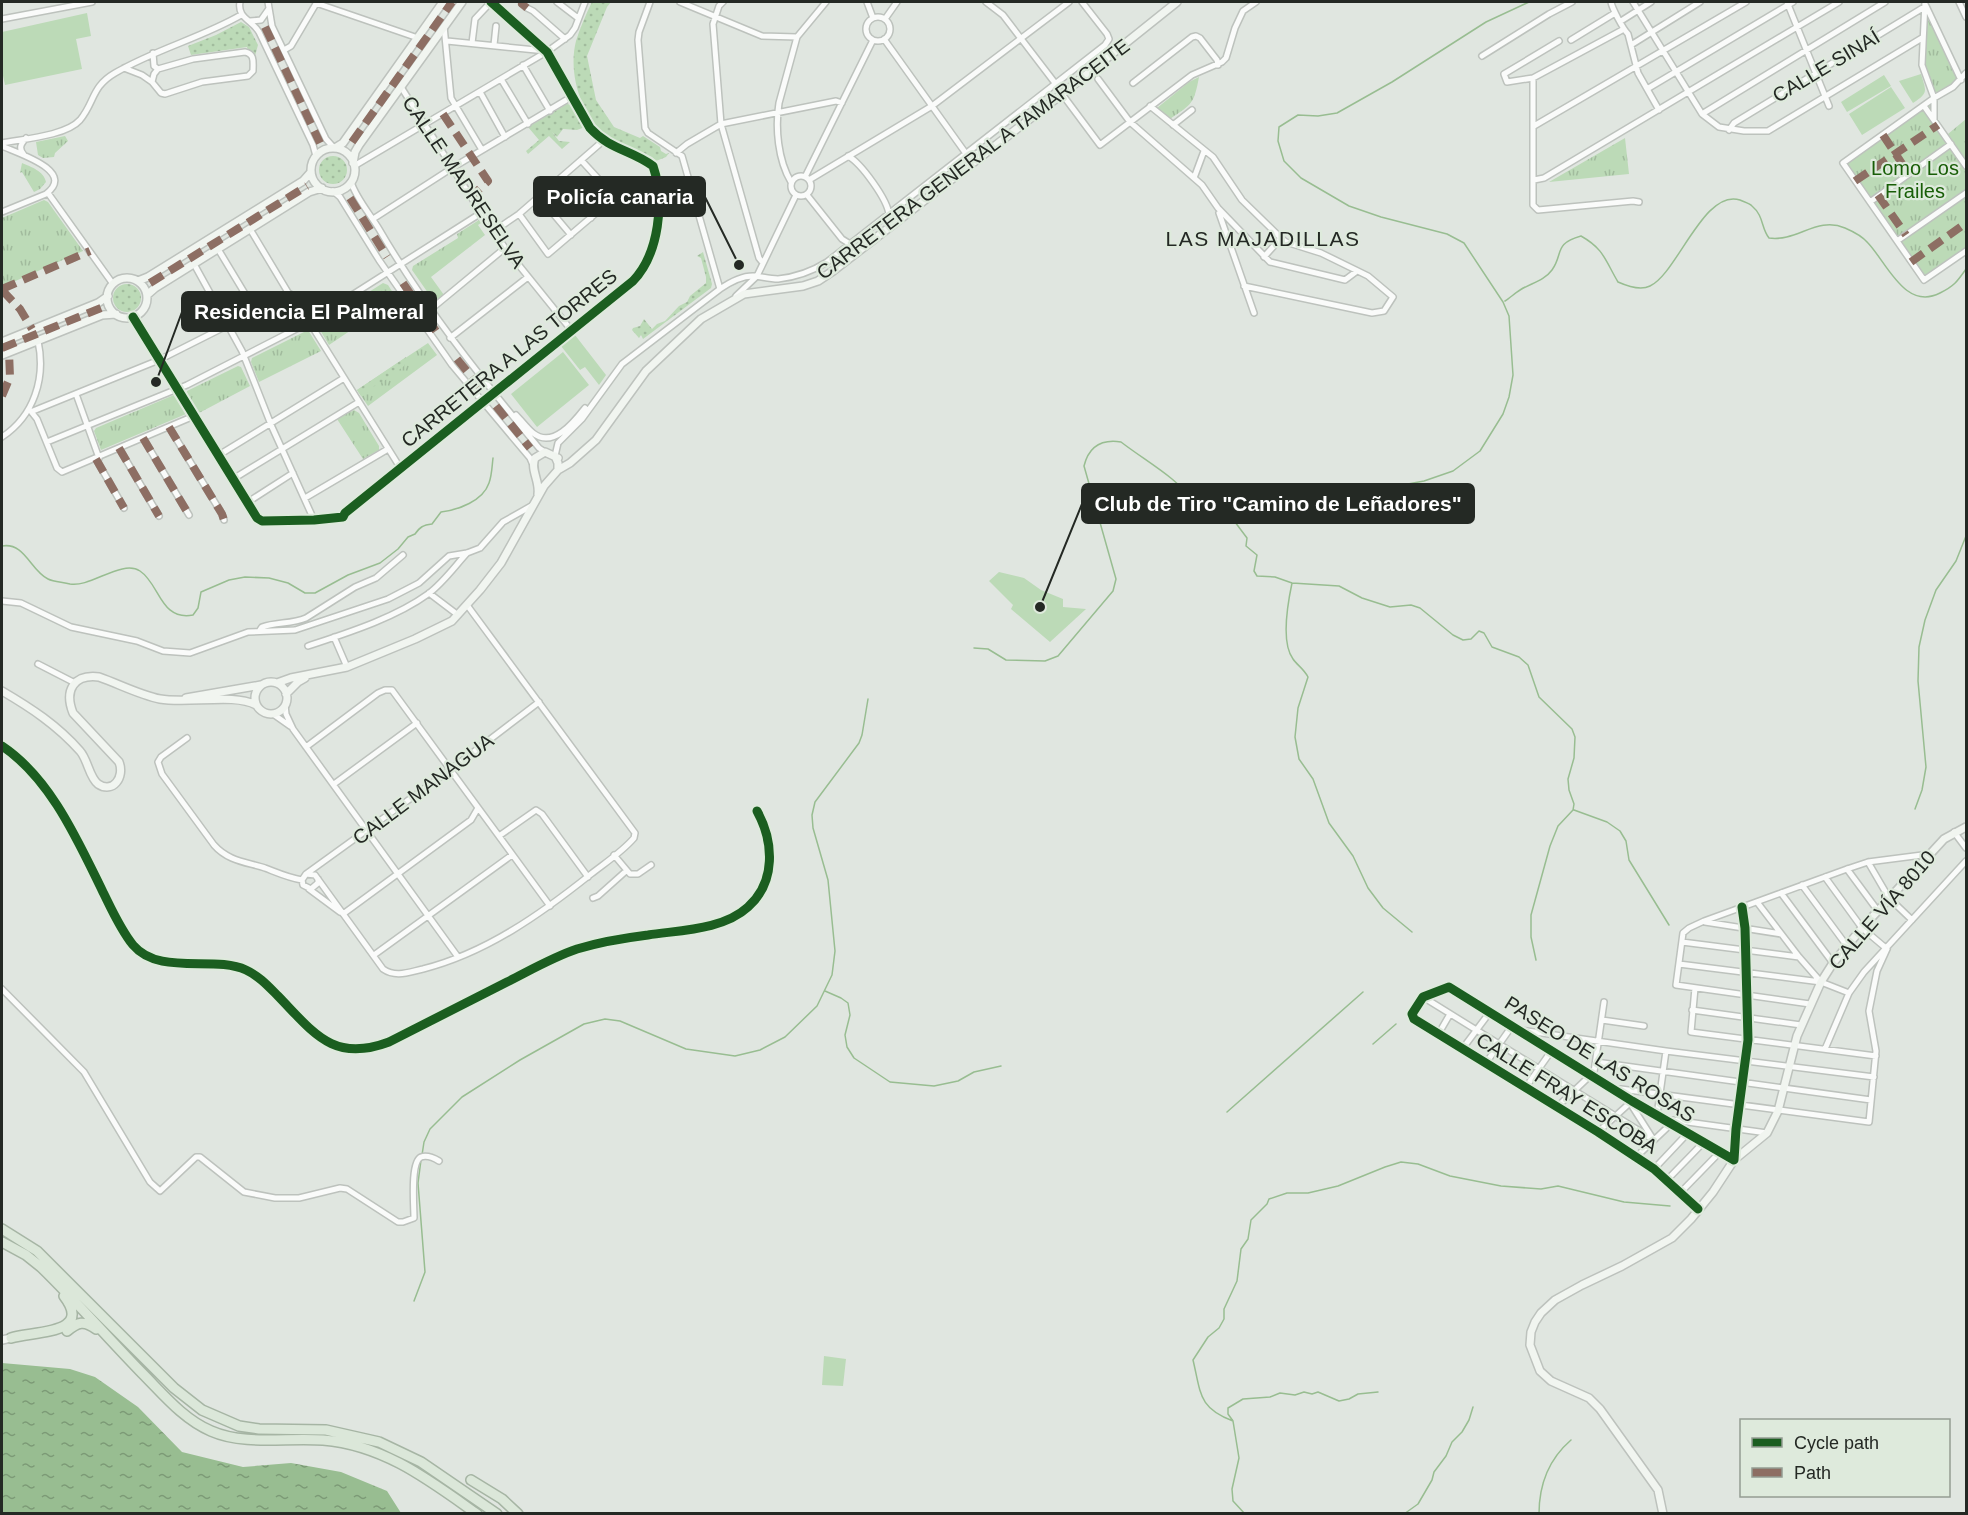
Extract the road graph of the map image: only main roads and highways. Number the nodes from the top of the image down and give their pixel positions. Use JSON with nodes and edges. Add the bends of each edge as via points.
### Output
{"nodes":[{"id":1,"x":2,"y":1229,"type":"edge"},
{"id":2,"x":3,"y":1242,"type":"edge"},
{"id":3,"x":6,"y":1339,"type":"edge"},
{"id":4,"x":114,"y":1344,"type":"junction"},
{"id":5,"x":322,"y":1423,"type":"dead end"},
{"id":6,"x":239,"y":1426,"type":"junction"},
{"id":7,"x":471,"y":1480,"type":"dead end"},
{"id":8,"x":477,"y":1514,"type":"edge"},
{"id":9,"x":497,"y":1514,"type":"edge"},
{"id":10,"x":518,"y":1514,"type":"edge"}],
"edges":[{"from":1,"to":6,"type":"highway","via":[[45,1259],[190,1403]]},
{"from":2,"to":3,"type":"highway","via":[[53,1284],[68,1301],[72,1313],[68,1324],[58,1330]]},
{"from":2,"to":4,"type":"highway","via":[[27,1255]]},
{"from":3,"to":4,"type":"highway","via":[[56,1335],[85,1322]]},
{"from":4,"to":8,"type":"highway","via":[[183,1413],[213,1432],[257,1440],[324,1440],[377,1452],[416,1471]]},
{"from":5,"to":6,"type":"highway"},
{"from":6,"to":9,"type":"highway","via":[[326,1430],[379,1442],[421,1462]]},
{"from":7,"to":10,"type":"highway"}]}
